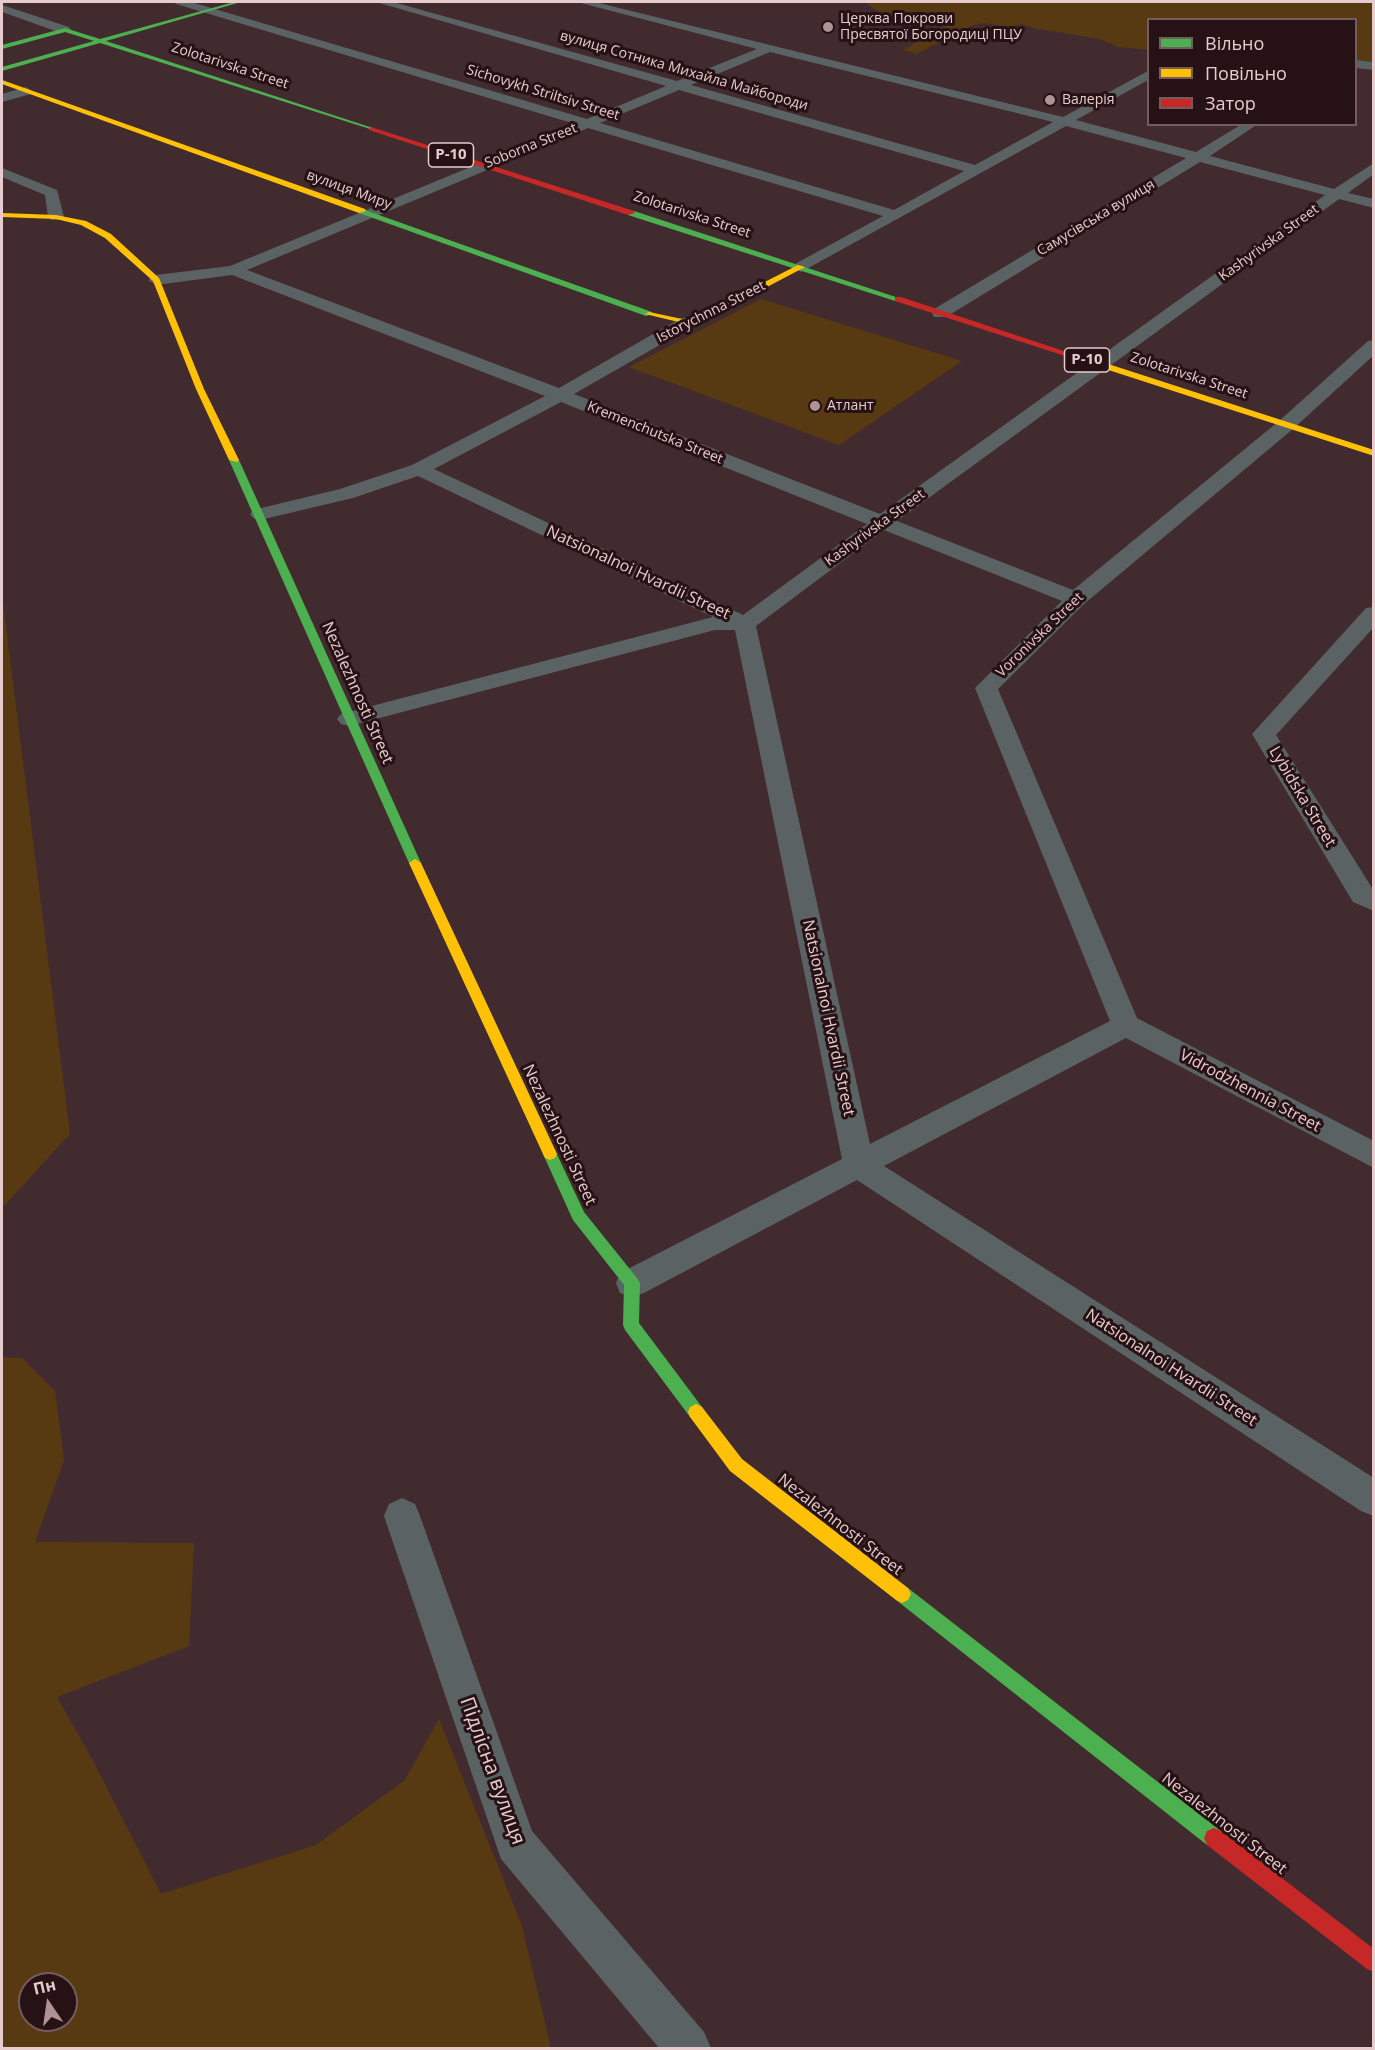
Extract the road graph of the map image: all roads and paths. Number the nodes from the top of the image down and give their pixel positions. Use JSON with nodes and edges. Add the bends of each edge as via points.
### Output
{"nodes":[{"id":1,"x":180,"y":2,"type":"edge"},
{"id":2,"x":238,"y":2,"type":"edge"},
{"id":3,"x":382,"y":2,"type":"edge"},
{"id":4,"x":583,"y":2,"type":"edge"},
{"id":5,"x":2,"y":9,"type":"edge"},
{"id":6,"x":209,"y":10,"type":"junction"},
{"id":7,"x":87,"y":23,"type":"dead end"},
{"id":8,"x":65,"y":30,"type":"junction"},
{"id":9,"x":100,"y":42,"type":"junction"},
{"id":10,"x":2,"y":47,"type":"edge"},
{"id":11,"x":769,"y":48,"type":"junction"},
{"id":12,"x":1357,"y":64,"type":"edge"},
{"id":13,"x":1374,"y":66,"type":"edge"},
{"id":14,"x":2,"y":69,"type":"edge"},
{"id":15,"x":1147,"y":76,"type":"edge"},
{"id":16,"x":2,"y":82,"type":"edge"},
{"id":17,"x":680,"y":86,"type":"junction"},
{"id":18,"x":26,"y":91,"type":"junction"},
{"id":19,"x":2,"y":98,"type":"edge"},
{"id":20,"x":591,"y":122,"type":"junction"},
{"id":21,"x":1064,"y":122,"type":"junction"},
{"id":22,"x":1249,"y":126,"type":"edge"},
{"id":23,"x":1196,"y":158,"type":"junction"},
{"id":24,"x":483,"y":165,"type":"junction"},
{"id":25,"x":1374,"y":167,"type":"edge"},
{"id":26,"x":977,"y":170,"type":"junction"},
{"id":27,"x":2,"y":172,"type":"edge"},
{"id":28,"x":1336,"y":194,"type":"junction"},
{"id":29,"x":1374,"y":204,"type":"edge"},
{"id":30,"x":367,"y":214,"type":"junction"},
{"id":31,"x":2,"y":215,"type":"edge"},
{"id":32,"x":896,"y":215,"type":"junction"},
{"id":33,"x":56,"y":217,"type":"junction"},
{"id":34,"x":801,"y":267,"type":"junction"},
{"id":35,"x":233,"y":270,"type":"junction"},
{"id":36,"x":156,"y":280,"type":"junction"},
{"id":37,"x":940,"y":313,"type":"junction"},
{"id":38,"x":687,"y":322,"type":"junction"},
{"id":39,"x":1374,"y":345,"type":"edge"},
{"id":40,"x":1102,"y":365,"type":"junction"},
{"id":41,"x":560,"y":394,"type":"junction"},
{"id":42,"x":1286,"y":425,"type":"junction"},
{"id":43,"x":1374,"y":453,"type":"edge"},
{"id":44,"x":419,"y":469,"type":"junction"},
{"id":45,"x":260,"y":514,"type":"junction"},
{"id":46,"x":881,"y":522,"type":"junction"},
{"id":47,"x":1076,"y":599,"type":"junction"},
{"id":48,"x":1374,"y":613,"type":"edge"},
{"id":49,"x":745,"y":624,"type":"junction"},
{"id":50,"x":350,"y":719,"type":"junction"},
{"id":51,"x":1374,"y":902,"type":"edge"},
{"id":52,"x":1126,"y":1025,"type":"junction"},
{"id":53,"x":1374,"y":1156,"type":"edge"},
{"id":54,"x":859,"y":1166,"type":"junction"},
{"id":55,"x":632,"y":1283,"type":"junction"},
{"id":56,"x":1374,"y":1499,"type":"edge"},
{"id":57,"x":402,"y":1516,"type":"dead end"},
{"id":58,"x":1374,"y":1962,"type":"edge"},
{"id":59,"x":688,"y":2049,"type":"edge"}],
"edges":[{"from":1,"to":6,"type":"street","name":"Sichovykh Striltsiv Street"},
{"from":2,"to":6,"type":"main road"},
{"from":3,"to":17,"type":"street","name":"вулиця Сотника Михайла Майбороди"},
{"from":4,"to":11,"type":"street"},
{"from":5,"to":8,"type":"street","name":"Zolotarivska Street"},
{"from":6,"to":9,"type":"main road"},
{"from":6,"to":20,"type":"street","name":"Sichovykh Striltsiv Street"},
{"from":7,"to":8,"type":"main road"},
{"from":8,"to":9,"type":"main road","name":"Zolotarivska Street","number":"Р-10"},
{"from":8,"to":10,"type":"main road"},
{"from":9,"to":14,"type":"main road"},
{"from":9,"to":24,"type":"main road","name":"Zolotarivska Street","number":"Р-10"},
{"from":11,"to":17,"type":"street","name":"Soborna Street"},
{"from":11,"to":21,"type":"street"},
{"from":12,"to":13,"type":"street"},
{"from":15,"to":21,"type":"street","name":"Istorychnna Street"},
{"from":16,"to":18,"type":"main road","name":"вулиця Миру"},
{"from":17,"to":20,"type":"street","name":"Soborna Street"},
{"from":17,"to":26,"type":"street","name":"вулиця Сотника Михайла Майбороди"},
{"from":18,"to":19,"type":"street"},
{"from":18,"to":30,"type":"main road","name":"вулиця Миру"},
{"from":20,"to":24,"type":"street","name":"Soborna Street"},
{"from":20,"to":32,"type":"street","name":"Sichovykh Striltsiv Street"},
{"from":21,"to":23,"type":"street"},
{"from":21,"to":26,"type":"street","name":"Istorychnna Street"},
{"from":22,"to":23,"type":"street","name":"Самусівська вулиця"},
{"from":23,"to":28,"type":"street"},
{"from":23,"to":37,"type":"street","name":"Самусівська вулиця"},
{"from":24,"to":30,"type":"street","name":"Soborna Street"},
{"from":24,"to":34,"type":"main road","name":"Zolotarivska Street","number":"Р-10"},
{"from":25,"to":28,"type":"street","name":"Kashyrivska Street"},
{"from":26,"to":32,"type":"street","name":"Istorychnna Street"},
{"from":27,"to":33,"type":"street","via":[[52,193]]},
{"from":28,"to":29,"type":"street"},
{"from":28,"to":40,"type":"street","name":"Kashyrivska Street"},
{"from":30,"to":35,"type":"street","name":"Soborna Street"},
{"from":30,"to":38,"type":"main road","name":"вулиця Миру","via":[[663,319]]},
{"from":31,"to":33,"type":"main road","name":"Nezalezhnosti Street"},
{"from":32,"to":34,"type":"street","name":"Istorychnna Street"},
{"from":33,"to":36,"type":"main road","name":"Nezalezhnosti Street","via":[[83,223],[108,236]]},
{"from":34,"to":37,"type":"main road","name":"Zolotarivska Street","number":"Р-10"},
{"from":34,"to":38,"type":"main road","name":"Istorychnna Street"},
{"from":35,"to":36,"type":"street","name":"Soborna Street"},
{"from":35,"to":41,"type":"street","name":"Kremenchutska Street"},
{"from":36,"to":45,"type":"main road","name":"Nezalezhnosti Street","via":[[200,389]]},
{"from":37,"to":40,"type":"main road","name":"Zolotarivska Street","number":"Р-10"},
{"from":38,"to":41,"type":"street","name":"Istorychnna Street"},
{"from":39,"to":42,"type":"street","name":"Voronivska Street"},
{"from":40,"to":42,"type":"main road","name":"Zolotarivska Street","number":"Р-10"},
{"from":40,"to":46,"type":"street","name":"Kashyrivska Street"},
{"from":41,"to":44,"type":"street","name":"Istorychnna Street"},
{"from":41,"to":46,"type":"street","name":"Kremenchutska Street"},
{"from":42,"to":43,"type":"main road","name":"Zolotarivska Street","number":"Р-10"},
{"from":42,"to":47,"type":"street","name":"Voronivska Street"},
{"from":44,"to":45,"type":"street","name":"Istorychnna Street","via":[[346,494]]},
{"from":44,"to":49,"type":"street","name":"Natsionalnoi Hvardii Street"},
{"from":45,"to":50,"type":"main road","name":"Nezalezhnosti Street"},
{"from":46,"to":47,"type":"street","name":"Kremenchutska Street"},
{"from":46,"to":49,"type":"street","name":"Kashyrivska Street"},
{"from":47,"to":52,"type":"street","name":"Voronivska Street","via":[[986,688]]},
{"from":48,"to":51,"type":"street","name":"Lybidska Street","via":[[1264,734],[1362,896]]},
{"from":49,"to":50,"type":"street","via":[[715,623]]},
{"from":49,"to":54,"type":"street","name":"Natsionalnoi Hvardii Street"},
{"from":50,"to":55,"type":"main road","name":"Nezalezhnosti Street","via":[[578,1216]]},
{"from":52,"to":53,"type":"street","name":"Vidrodzhennia Street"},
{"from":52,"to":54,"type":"street"},
{"from":54,"to":55,"type":"street"},
{"from":54,"to":56,"type":"street","name":"Natsionalnoi Hvardii Street"},
{"from":55,"to":58,"type":"main road","name":"Nezalezhnosti Street","via":[[631,1325],[736,1465]]},
{"from":57,"to":59,"type":"street","name":"Підлісна вулиця","via":[[516,1844]]}]}
